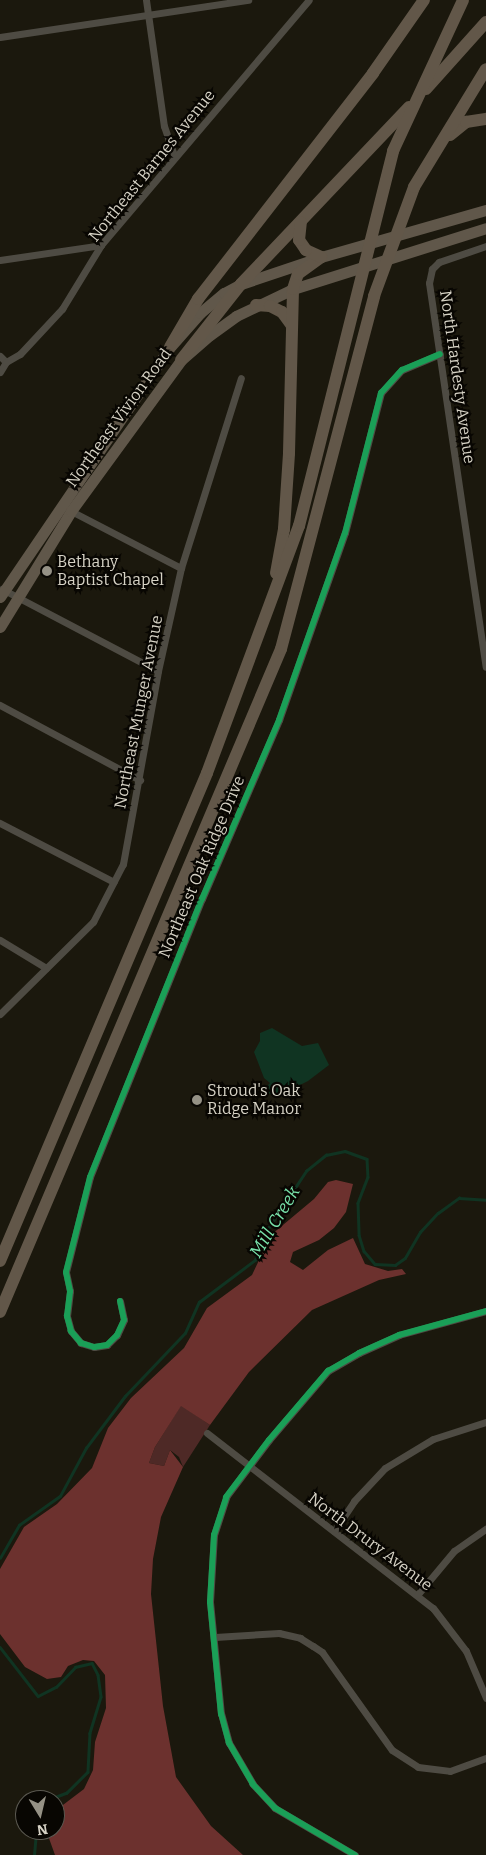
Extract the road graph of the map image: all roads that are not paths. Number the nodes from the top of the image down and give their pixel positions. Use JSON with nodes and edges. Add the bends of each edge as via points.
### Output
{"nodes":[{"id":1,"x":146,"y":0,"type":"edge"},
{"id":2,"x":248,"y":0,"type":"edge"},
{"id":3,"x":309,"y":0,"type":"edge"},
{"id":4,"x":424,"y":0,"type":"edge"},
{"id":5,"x":463,"y":0,"type":"edge"},
{"id":6,"x":148,"y":15,"type":"junction"},
{"id":7,"x":486,"y":22,"type":"edge"},
{"id":8,"x":0,"y":37,"type":"edge"},
{"id":9,"x":486,"y":69,"type":"edge"},
{"id":10,"x":486,"y":119,"type":"edge"},
{"id":11,"x":439,"y":146,"type":"junction"},
{"id":12,"x":174,"y":155,"type":"junction"},
{"id":13,"x":486,"y":210,"type":"edge"},
{"id":14,"x":301,"y":222,"type":"junction"},
{"id":15,"x":486,"y":228,"type":"edge"},
{"id":16,"x":101,"y":245,"type":"junction"},
{"id":17,"x":486,"y":246,"type":"edge"},
{"id":18,"x":321,"y":257,"type":"junction"},
{"id":19,"x":0,"y":260,"type":"edge"},
{"id":20,"x":241,"y":284,"type":"junction"},
{"id":21,"x":292,"y":289,"type":"junction"},
{"id":22,"x":256,"y":305,"type":"junction"},
{"id":23,"x":292,"y":326,"type":"junction"},
{"id":24,"x":170,"y":347,"type":"junction"},
{"id":25,"x":440,"y":354,"type":"junction"},
{"id":26,"x":0,"y":356,"type":"edge"},
{"id":27,"x":181,"y":360,"type":"junction"},
{"id":28,"x":6,"y":362,"type":"junction"},
{"id":29,"x":0,"y":372,"type":"edge"},
{"id":30,"x":241,"y":378,"type":"dead end"},
{"id":31,"x":72,"y":510,"type":"junction"},
{"id":32,"x":181,"y":568,"type":"junction"},
{"id":33,"x":1,"y":592,"type":"edge"},
{"id":34,"x":17,"y":597,"type":"junction"},
{"id":35,"x":271,"y":602,"type":"junction"},
{"id":36,"x":0,"y":627,"type":"edge"},
{"id":37,"x":486,"y":667,"type":"edge"},
{"id":38,"x":158,"y":671,"type":"junction"},
{"id":39,"x":0,"y":705,"type":"edge"},
{"id":40,"x":140,"y":780,"type":"junction"},
{"id":41,"x":0,"y":823,"type":"edge"},
{"id":42,"x":114,"y":882,"type":"junction"},
{"id":43,"x":0,"y":940,"type":"edge"},
{"id":44,"x":46,"y":968,"type":"junction"},
{"id":45,"x":0,"y":1014,"type":"edge"},
{"id":46,"x":0,"y":1261,"type":"edge"},
{"id":47,"x":120,"y":1301,"type":"dead end"},
{"id":48,"x":0,"y":1312,"type":"edge"},
{"id":49,"x":486,"y":1312,"type":"edge"},
{"id":50,"x":486,"y":1422,"type":"edge"},
{"id":51,"x":207,"y":1433,"type":"dead end"},
{"id":52,"x":251,"y":1465,"type":"junction"},
{"id":53,"x":486,"y":1528,"type":"edge"},
{"id":54,"x":334,"y":1531,"type":"junction"},
{"id":55,"x":418,"y":1594,"type":"junction"},
{"id":56,"x":215,"y":1637,"type":"junction"},
{"id":57,"x":486,"y":1698,"type":"edge"},
{"id":58,"x":486,"y":1758,"type":"edge"},
{"id":59,"x":355,"y":1855,"type":"edge"}],
"edges":[{"from":1,"to":6,"type":"street"},
{"from":2,"to":6,"type":"street"},
{"from":3,"to":12,"type":"street","name":"Northeast Barnes Avenue"},
{"from":4,"to":24,"type":"highway","via":[[373,73],[198,299]]},
{"from":5,"to":35,"type":"highway","via":[[393,151],[299,526]]},
{"from":6,"to":8,"type":"street"},
{"from":6,"to":12,"type":"street","via":[[164,126]]},
{"from":7,"to":14,"type":"highway"},
{"from":9,"to":11,"type":"highway"},
{"from":10,"to":11,"type":"highway","via":[[466,122]]},
{"from":11,"to":48,"type":"highway","via":[[414,187],[374,296],[281,649]]},
{"from":12,"to":16,"type":"street","name":"Northeast Barnes Avenue"},
{"from":13,"to":18,"type":"main road","name":"Northeast Vivion Road"},
{"from":14,"to":18,"type":"highway","via":[[299,240],[306,250]]},
{"from":14,"to":20,"type":"highway"},
{"from":15,"to":21,"type":"main road","name":"Northeast Vivion Road"},
{"from":16,"to":19,"type":"street"},
{"from":16,"to":28,"type":"street","name":"Northeast Barnes Avenue","via":[[62,309],[20,354]]},
{"from":17,"to":25,"type":"street","name":"North Hardesty Avenue","via":[[443,259],[430,273]]},
{"from":18,"to":20,"type":"main road","name":"Northeast Vivion Road"},
{"from":18,"to":21,"type":"highway","via":[[298,274]]},
{"from":20,"to":24,"type":"main road","name":"Northeast Vivion Road","via":[[200,313]]},
{"from":20,"to":27,"type":"highway"},
{"from":21,"to":22,"type":"main road","name":"Northeast Vivion Road"},
{"from":21,"to":23,"type":"highway"},
{"from":22,"to":23,"type":"highway","via":[[270,306],[282,312]]},
{"from":22,"to":27,"type":"main road","name":"Northeast Vivion Road","via":[[210,335]]},
{"from":23,"to":35,"type":"highway","via":[[284,530]]},
{"from":24,"to":33,"type":"main road","name":"Northeast Vivion Road"},
{"from":25,"to":37,"type":"street","name":"North Hardesty Avenue"},
{"from":25,"to":47,"type":"street","name":"Northeast Oak Ridge Drive","via":[[402,370],[381,394],[345,533],[279,720],[202,899],[90,1176],[66,1272],[70,1291],[67,1316],[71,1331],[81,1343],[94,1347],[107,1345],[117,1335],[124,1320]]},
{"from":26,"to":28,"type":"street"},
{"from":27,"to":31,"type":"main road","name":"Northeast Vivion Road"},
{"from":28,"to":29,"type":"street","name":"Northeast Barnes Avenue"},
{"from":30,"to":32,"type":"street","name":"Northeast Munger Avenue"},
{"from":31,"to":32,"type":"street"},
{"from":31,"to":34,"type":"main road","name":"Northeast Vivion Road"},
{"from":32,"to":38,"type":"street","name":"Northeast Munger Avenue"},
{"from":33,"to":34,"type":"street"},
{"from":34,"to":36,"type":"main road","name":"Northeast Vivion Road"},
{"from":34,"to":38,"type":"street"},
{"from":35,"to":46,"type":"highway","via":[[207,773]]},
{"from":38,"to":40,"type":"street","name":"Northeast Munger Avenue"},
{"from":39,"to":40,"type":"street"},
{"from":40,"to":42,"type":"street","name":"Northeast Munger Avenue","via":[[124,864]]},
{"from":41,"to":42,"type":"street"},
{"from":42,"to":44,"type":"street","name":"Northeast Munger Avenue","via":[[93,922]]},
{"from":43,"to":44,"type":"street"},
{"from":44,"to":45,"type":"street","name":"Northeast Munger Avenue"},
{"from":49,"to":52,"type":"street","via":[[399,1335],[328,1371]]},
{"from":50,"to":54,"type":"street","via":[[433,1439],[385,1468],[354,1501]]},
{"from":51,"to":52,"type":"street","name":"North Drury Avenue"},
{"from":52,"to":54,"type":"street","name":"North Drury Avenue"},
{"from":52,"to":56,"type":"street","via":[[226,1497],[214,1535],[209,1580]]},
{"from":53,"to":55,"type":"street","via":[[454,1551]]},
{"from":54,"to":55,"type":"street","name":"North Drury Avenue"},
{"from":55,"to":57,"type":"street","name":"North Drury Avenue","via":[[459,1639]]},
{"from":56,"to":58,"type":"street","via":[[279,1634],[300,1638],[313,1646],[322,1652],[392,1750],[418,1767],[450,1771]]},
{"from":56,"to":59,"type":"street","via":[[221,1714],[229,1742],[243,1770],[263,1797],[288,1818]]}]}
